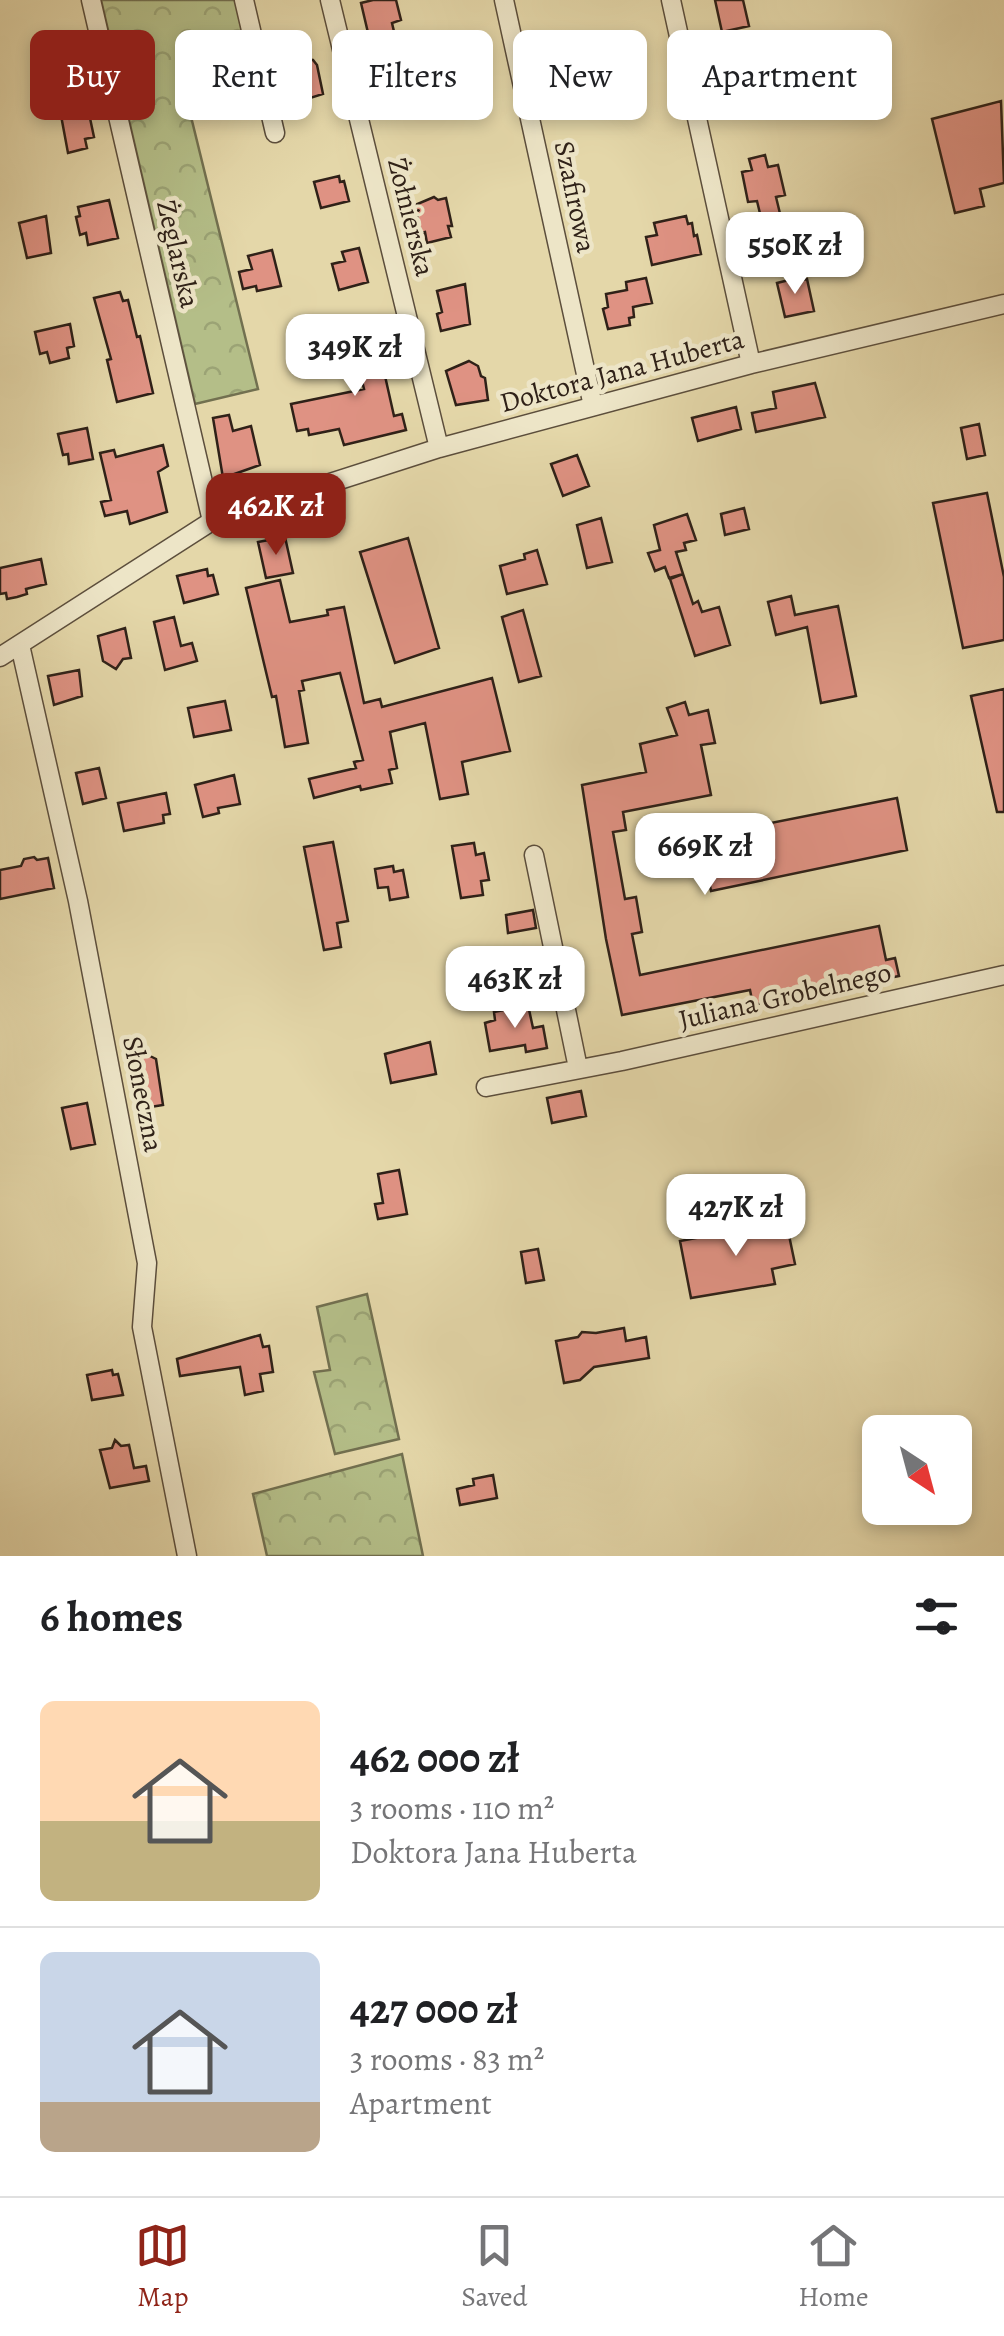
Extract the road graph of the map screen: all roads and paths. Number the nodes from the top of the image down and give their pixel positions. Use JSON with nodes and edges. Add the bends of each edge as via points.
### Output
{"nodes":[{"id":1,"x":90,"y":0,"type":"edge"},
{"id":2,"x":244,"y":0,"type":"edge"},
{"id":3,"x":330,"y":0,"type":"edge"},
{"id":4,"x":504,"y":0,"type":"edge"},
{"id":5,"x":671,"y":0,"type":"edge"},
{"id":6,"x":275,"y":132,"type":"dead end"},
{"id":7,"x":1004,"y":304,"type":"edge"},
{"id":8,"x":752,"y":364,"type":"junction"},
{"id":9,"x":593,"y":406,"type":"junction"},
{"id":10,"x":439,"y":448,"type":"junction"},
{"id":11,"x":212,"y":521,"type":"junction"},
{"id":12,"x":20,"y":644,"type":"junction"},
{"id":13,"x":0,"y":656,"type":"edge"},
{"id":14,"x":534,"y":855,"type":"dead end"},
{"id":15,"x":1004,"y":975,"type":"edge"},
{"id":16,"x":578,"y":1068,"type":"junction"},
{"id":17,"x":486,"y":1087,"type":"dead end"},
{"id":18,"x":187,"y":1556,"type":"edge"}],
"edges":[{"from":1,"to":11,"type":"street","name":"Żeglarska"},
{"from":2,"to":6,"type":"street"},
{"from":3,"to":10,"type":"street","name":"Żołnierska"},
{"from":4,"to":9,"type":"street","name":"Szafirowa"},
{"from":5,"to":8,"type":"street"},
{"from":7,"to":8,"type":"street","name":"Doktora Jana Huberta"},
{"from":8,"to":9,"type":"street","name":"Doktora Jana Huberta"},
{"from":9,"to":10,"type":"street","name":"Doktora Jana Huberta"},
{"from":10,"to":11,"type":"street","name":"Doktora Jana Huberta"},
{"from":11,"to":12,"type":"street","name":"Doktora Jana Huberta"},
{"from":12,"to":13,"type":"street","name":"Doktora Jana Huberta"},
{"from":12,"to":18,"type":"street","name":"Słoneczna","via":[[148,1263],[142,1327]]},
{"from":14,"to":16,"type":"street"},
{"from":15,"to":16,"type":"street","name":"Juliana Grobelnego"},
{"from":16,"to":17,"type":"street","name":"Juliana Grobelnego"}]}
